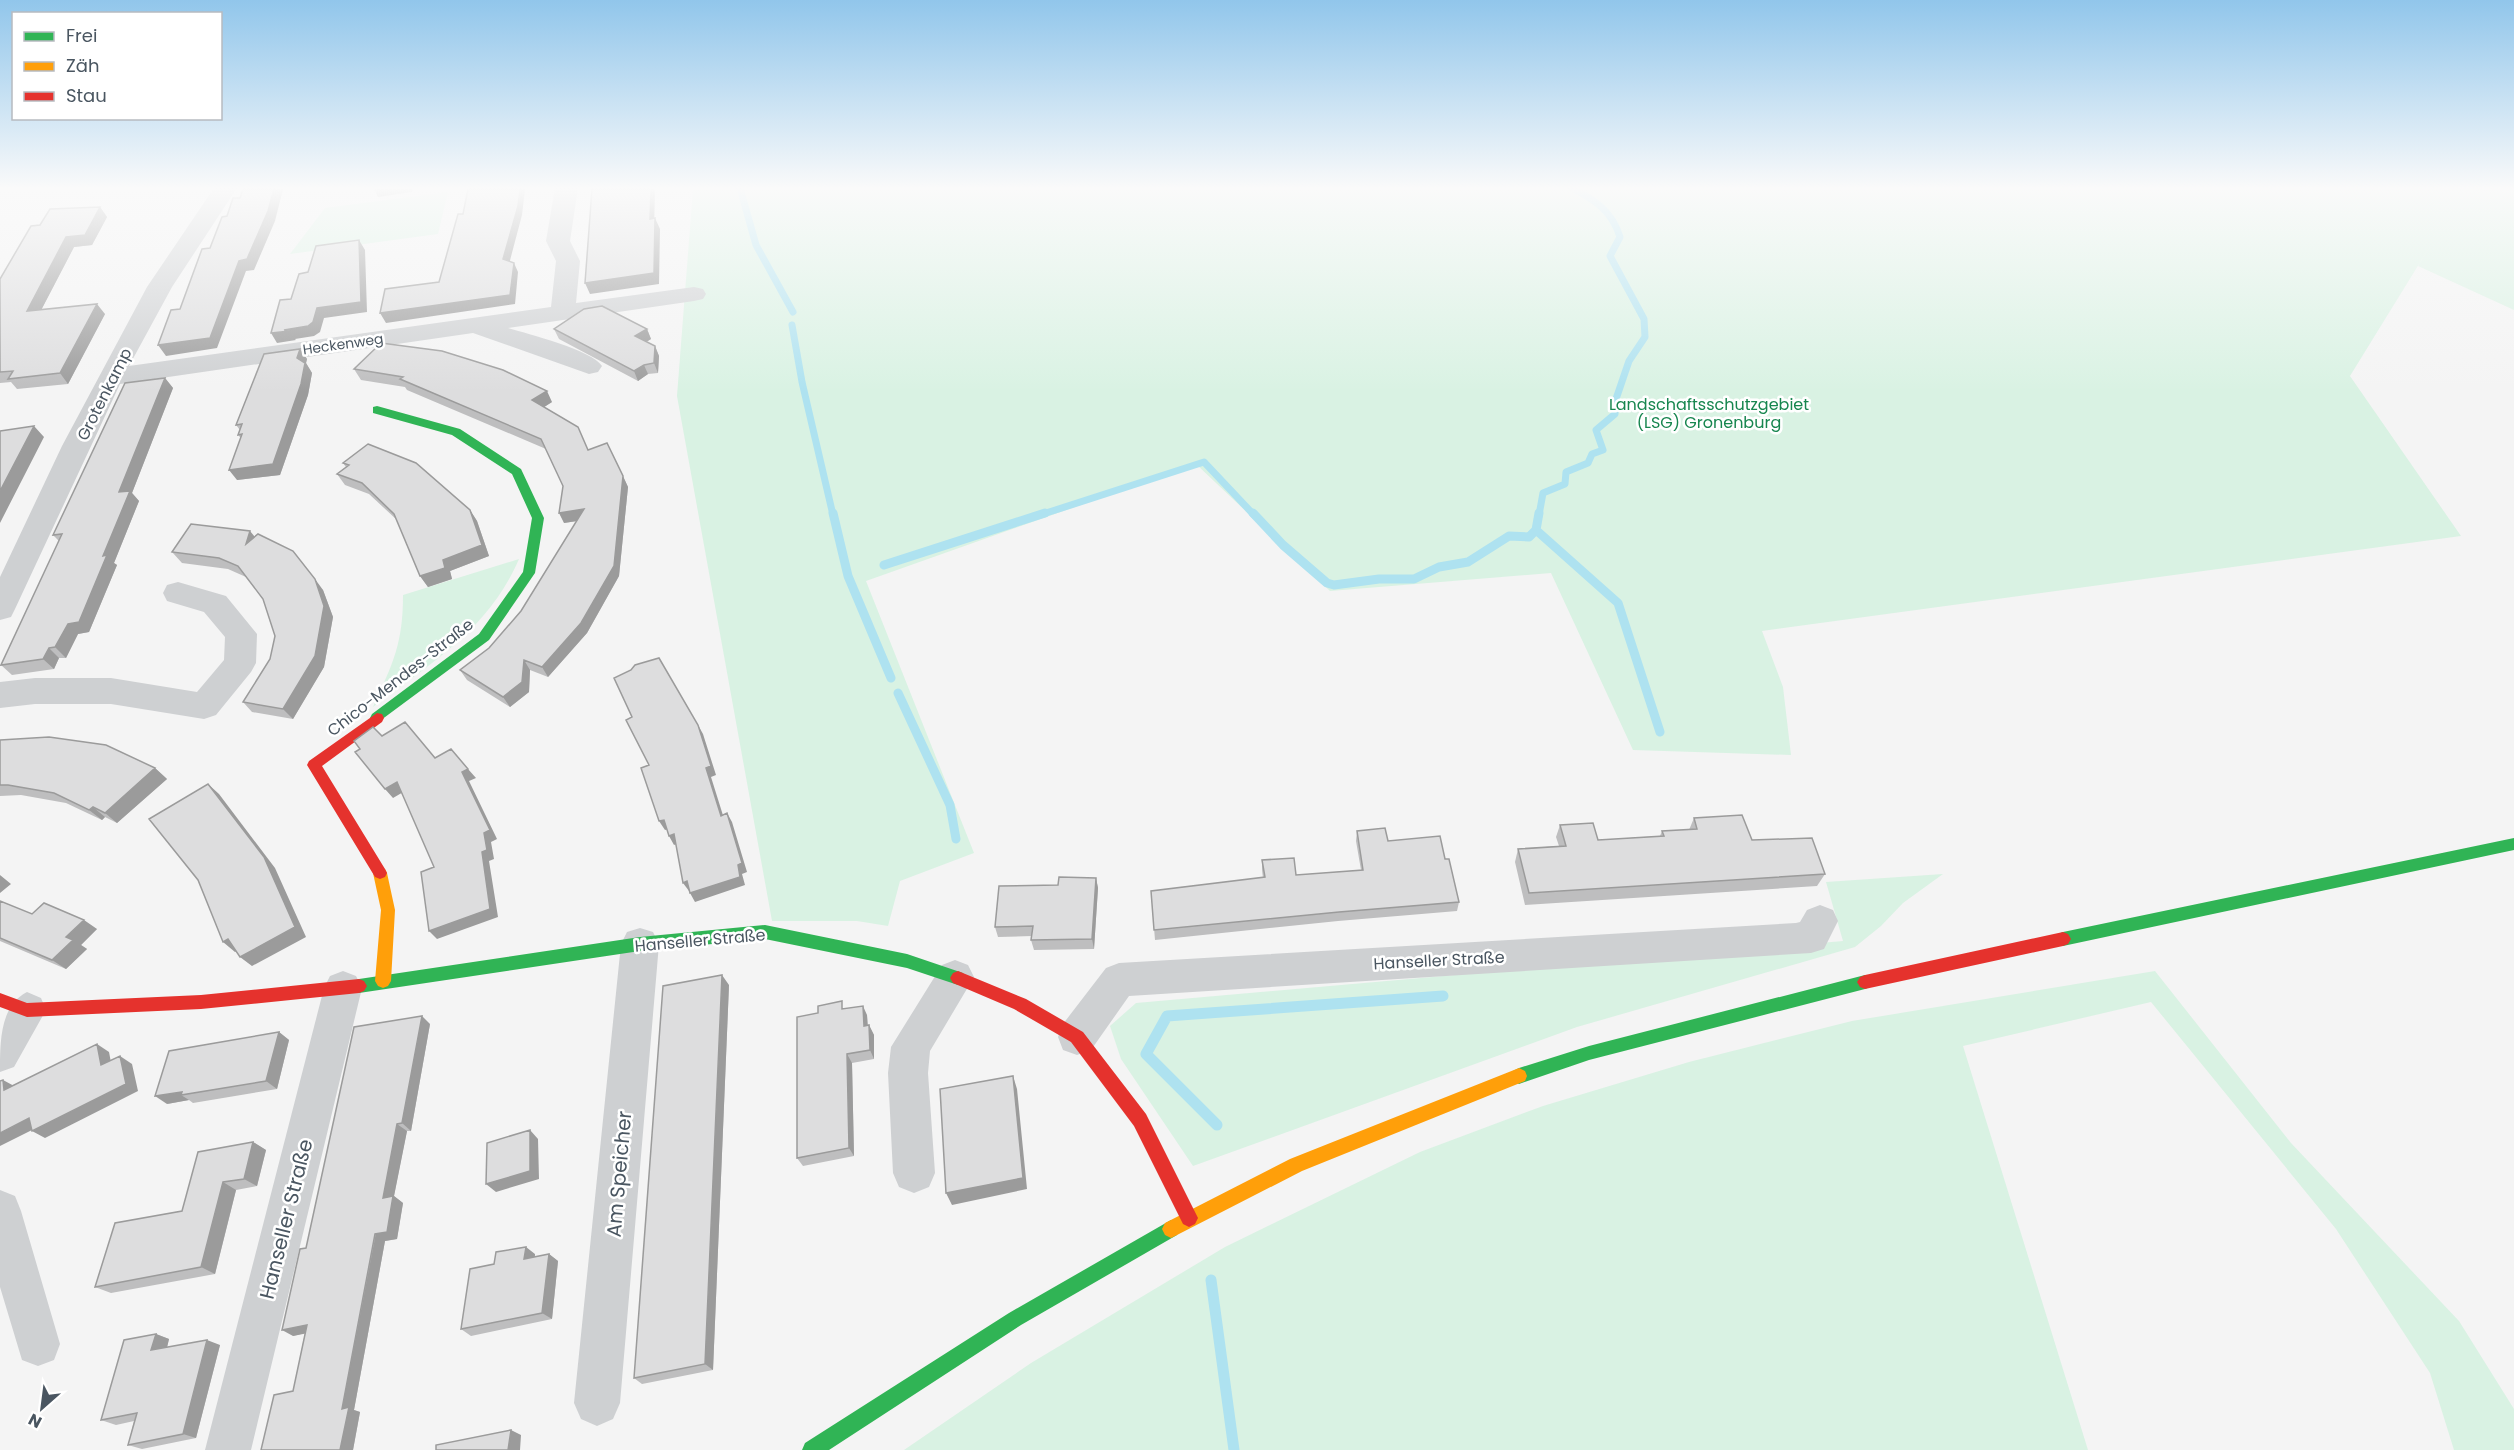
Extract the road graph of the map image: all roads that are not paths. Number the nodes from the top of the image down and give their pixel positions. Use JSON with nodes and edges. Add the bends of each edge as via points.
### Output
{"nodes":[{"id":1,"x":178,"y":256,"type":"edge"},
{"id":2,"x":565,"y":256,"type":"edge"},
{"id":3,"x":694,"y":294,"type":"dead end"},
{"id":4,"x":562,"y":312,"type":"junction"},
{"id":5,"x":470,"y":326,"type":"junction"},
{"id":6,"x":589,"y":366,"type":"dead end"},
{"id":7,"x":110,"y":377,"type":"junction"},
{"id":8,"x":377,"y":410,"type":"dead end"},
{"id":9,"x":178,"y":592,"type":"dead end"},
{"id":10,"x":0,"y":609,"type":"edge"},
{"id":11,"x":0,"y":695,"type":"edge"},
{"id":12,"x":2514,"y":844,"type":"edge"},
{"id":13,"x":1820,"y":921,"type":"dead end"},
{"id":14,"x":640,"y":944,"type":"junction"},
{"id":15,"x":955,"y":977,"type":"junction"},
{"id":16,"x":363,"y":985,"type":"junction"},
{"id":17,"x":14,"y":1005,"type":"edge"},
{"id":18,"x":1077,"y":1037,"type":"junction"},
{"id":19,"x":0,"y":1054,"type":"edge"},
{"id":20,"x":914,"y":1173,"type":"dead end"},
{"id":21,"x":0,"y":1211,"type":"edge"},
{"id":22,"x":1189,"y":1218,"type":"junction"},
{"id":23,"x":38,"y":1344,"type":"dead end"},
{"id":24,"x":597,"y":1403,"type":"dead end"},
{"id":25,"x":228,"y":1450,"type":"edge"},
{"id":26,"x":812,"y":1450,"type":"edge"}],
"edges":[{"from":1,"to":7,"type":"street","name":"Grotenkamp"},
{"from":2,"to":4,"type":"street"},
{"from":3,"to":4,"type":"street","name":"Heckenweg"},
{"from":4,"to":5,"type":"street","name":"Heckenweg"},
{"from":5,"to":6,"type":"street","name":"Heckenweg","via":[[510,336]]},
{"from":5,"to":7,"type":"street","name":"Heckenweg"},
{"from":7,"to":10,"type":"street","name":"Grotenkamp"},
{"from":8,"to":16,"type":"street","name":"Chico-Mendes-Straße","via":[[456,432],[517,472],[538,518],[529,573],[484,636],[314,765],[380,873],[388,910]]},
{"from":9,"to":11,"type":"street","via":[[215,604],[241,634],[240,663],[204,706],[111,691]]},
{"from":12,"to":22,"type":"street","via":[[1879,978],[1589,1053],[1490,1086],[1387,1127],[1296,1165]]},
{"from":13,"to":18,"type":"street","name":"Hanseller Straße","via":[[1812,937],[1796,939],[1119,980]]},
{"from":14,"to":15,"type":"street","name":"Hanseller Straße","via":[[765,932],[907,961]]},
{"from":14,"to":16,"type":"street","name":"Hanseller Straße"},
{"from":14,"to":24,"type":"street","name":"Am Speicher"},
{"from":15,"to":18,"type":"street","name":"Hanseller Straße","via":[[1020,1004]]},
{"from":15,"to":20,"type":"street","via":[[911,1047],[908,1073]]},
{"from":16,"to":17,"type":"street","name":"Hanseller Straße","via":[[201,1002]]},
{"from":16,"to":25,"type":"street","name":"Hanseller Straße"},
{"from":17,"to":19,"type":"street","name":"Hanseller Straße"},
{"from":18,"to":22,"type":"street","name":"Hanseller Straße","via":[[1140,1120]]},
{"from":21,"to":23,"type":"street"},
{"from":22,"to":26,"type":"street","via":[[1015,1319]]}]}
